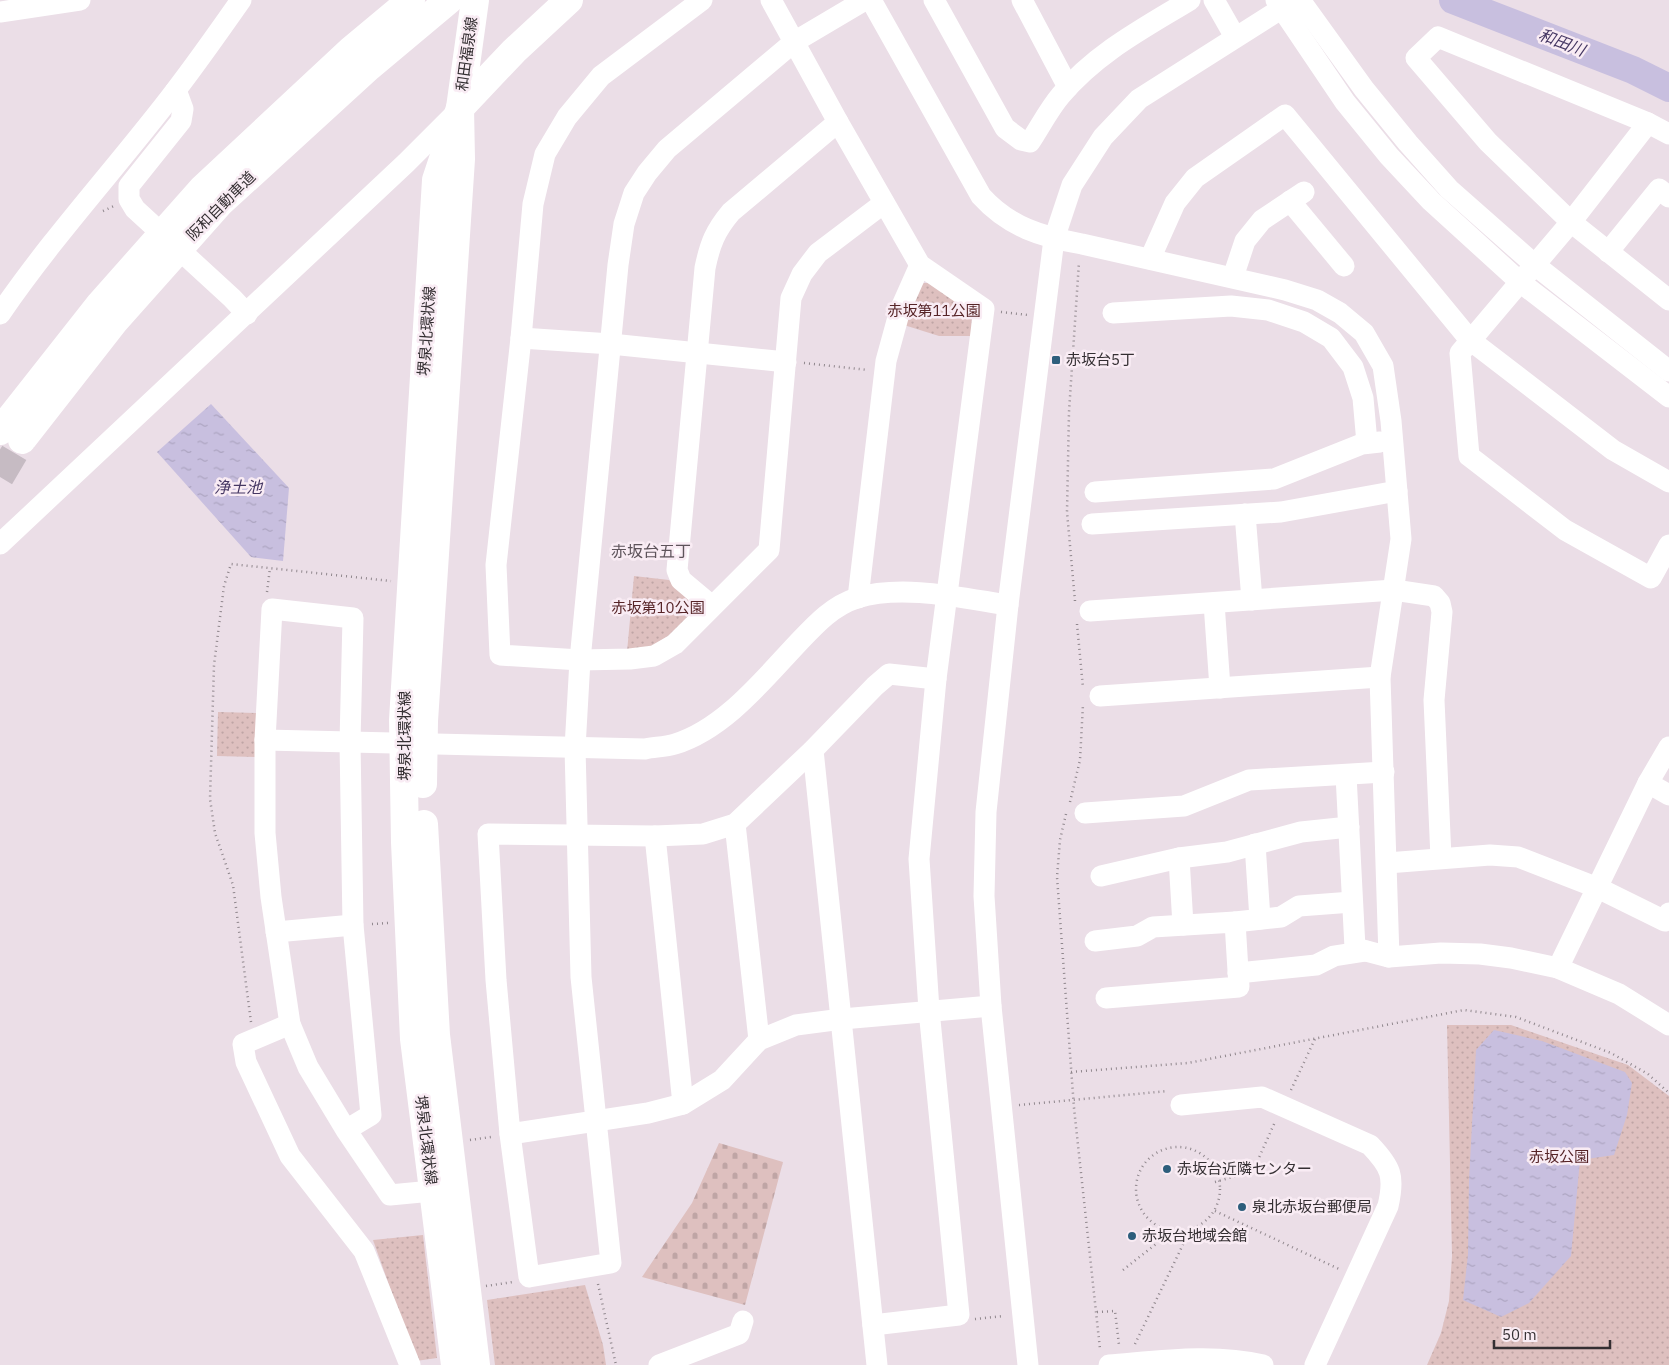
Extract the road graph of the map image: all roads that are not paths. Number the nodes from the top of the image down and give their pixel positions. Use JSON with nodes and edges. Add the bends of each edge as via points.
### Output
{"nodes":[{"id":1,"x":80,"y":0,"type":"edge"},
{"id":2,"x":241,"y":0,"type":"edge"},
{"id":3,"x":411,"y":0,"type":"edge"},
{"id":4,"x":570,"y":0,"type":"edge"},
{"id":5,"x":702,"y":0,"type":"edge"},
{"id":6,"x":771,"y":0,"type":"edge"},
{"id":7,"x":865,"y":0,"type":"edge"},
{"id":8,"x":871,"y":0,"type":"edge"},
{"id":9,"x":934,"y":0,"type":"edge"},
{"id":10,"x":1022,"y":0,"type":"edge"},
{"id":11,"x":1190,"y":0,"type":"edge"},
{"id":12,"x":1214,"y":0,"type":"edge"},
{"id":13,"x":1300,"y":0,"type":"edge"},
{"id":14,"x":466,"y":2,"type":"edge"},
{"id":15,"x":1284,"y":3,"type":"edge"},
{"id":16,"x":0,"y":12,"type":"edge"},
{"id":17,"x":1235,"y":37,"type":"junction"},
{"id":18,"x":794,"y":42,"type":"junction"},
{"id":19,"x":1068,"y":87,"type":"junction"},
{"id":20,"x":176,"y":90,"type":"junction"},
{"id":21,"x":460,"y":108,"type":"junction"},
{"id":22,"x":838,"y":122,"type":"junction"},
{"id":23,"x":1648,"y":123,"type":"junction"},
{"id":24,"x":1669,"y":134,"type":"edge"},
{"id":25,"x":1669,"y":197,"type":"edge"},
{"id":26,"x":884,"y":203,"type":"junction"},
{"id":27,"x":1571,"y":222,"type":"junction"},
{"id":28,"x":1054,"y":239,"type":"junction"},
{"id":29,"x":1608,"y":252,"type":"junction"},
{"id":30,"x":1150,"y":259,"type":"junction"},
{"id":31,"x":920,"y":265,"type":"junction"},
{"id":32,"x":1535,"y":265,"type":"junction"},
{"id":33,"x":1344,"y":266,"type":"dead end"},
{"id":34,"x":1233,"y":278,"type":"junction"},
{"id":35,"x":1520,"y":282,"type":"junction"},
{"id":36,"x":1669,"y":300,"type":"edge"},
{"id":37,"x":1113,"y":313,"type":"dead end"},
{"id":38,"x":0,"y":314,"type":"edge"},
{"id":39,"x":246,"y":314,"type":"junction"},
{"id":40,"x":521,"y":338,"type":"junction"},
{"id":41,"x":1470,"y":340,"type":"junction"},
{"id":42,"x":611,"y":344,"type":"junction"},
{"id":43,"x":698,"y":352,"type":"junction"},
{"id":44,"x":786,"y":362,"type":"junction"},
{"id":45,"x":1669,"y":371,"type":"edge"},
{"id":46,"x":1669,"y":397,"type":"edge"},
{"id":47,"x":11,"y":436,"type":"edge"},
{"id":48,"x":1392,"y":441,"type":"junction"},
{"id":49,"x":1367,"y":444,"type":"junction"},
{"id":50,"x":1669,"y":482,"type":"edge"},
{"id":51,"x":1397,"y":491,"type":"junction"},
{"id":52,"x":1095,"y":492,"type":"dead end"},
{"id":53,"x":1245,"y":514,"type":"junction"},
{"id":54,"x":1092,"y":524,"type":"dead end"},
{"id":55,"x":0,"y":544,"type":"edge"},
{"id":56,"x":1669,"y":545,"type":"edge"},
{"id":57,"x":1394,"y":590,"type":"junction"},
{"id":58,"x":948,"y":595,"type":"junction"},
{"id":59,"x":858,"y":598,"type":"junction"},
{"id":60,"x":1252,"y":600,"type":"junction"},
{"id":61,"x":1214,"y":603,"type":"junction"},
{"id":62,"x":1008,"y":605,"type":"junction"},
{"id":63,"x":712,"y":606,"type":"junction"},
{"id":64,"x":1081,"y":611,"type":"road end"},
{"id":65,"x":580,"y":660,"type":"junction"},
{"id":66,"x":1380,"y":677,"type":"junction"},
{"id":67,"x":936,"y":679,"type":"junction"},
{"id":68,"x":1220,"y":688,"type":"junction"},
{"id":69,"x":1089,"y":696,"type":"road end"},
{"id":70,"x":265,"y":740,"type":"junction"},
{"id":71,"x":350,"y":742,"type":"junction"},
{"id":72,"x":413,"y":744,"type":"junction"},
{"id":73,"x":1669,"y":747,"type":"edge"},
{"id":74,"x":575,"y":748,"type":"junction"},
{"id":75,"x":813,"y":750,"type":"junction"},
{"id":76,"x":1384,"y":772,"type":"junction"},
{"id":77,"x":1346,"y":774,"type":"junction"},
{"id":78,"x":1648,"y":783,"type":"junction"},
{"id":79,"x":1669,"y":795,"type":"edge"},
{"id":80,"x":1074,"y":810,"type":"road end"},
{"id":81,"x":735,"y":824,"type":"junction"},
{"id":82,"x":1349,"y":827,"type":"junction"},
{"id":83,"x":577,"y":835,"type":"junction"},
{"id":84,"x":655,"y":836,"type":"junction"},
{"id":85,"x":1255,"y":844,"type":"junction"},
{"id":86,"x":1179,"y":858,"type":"junction"},
{"id":87,"x":1441,"y":858,"type":"junction"},
{"id":88,"x":1387,"y":863,"type":"junction"},
{"id":89,"x":1101,"y":876,"type":"dead end"},
{"id":90,"x":1598,"y":888,"type":"junction"},
{"id":91,"x":1352,"y":902,"type":"junction"},
{"id":92,"x":1669,"y":913,"type":"edge"},
{"id":93,"x":1260,"y":919,"type":"junction"},
{"id":94,"x":1235,"y":922,"type":"junction"},
{"id":95,"x":353,"y":925,"type":"junction"},
{"id":96,"x":1183,"y":925,"type":"junction"},
{"id":97,"x":276,"y":932,"type":"junction"},
{"id":98,"x":1095,"y":940,"type":"dead end"},
{"id":99,"x":1366,"y":951,"type":"junction"},
{"id":100,"x":1389,"y":957,"type":"junction"},
{"id":101,"x":1558,"y":968,"type":"junction"},
{"id":102,"x":1238,"y":973,"type":"junction"},
{"id":103,"x":1106,"y":998,"type":"dead end"},
{"id":104,"x":991,"y":1006,"type":"junction"},
{"id":105,"x":930,"y":1010,"type":"junction"},
{"id":106,"x":842,"y":1019,"type":"junction"},
{"id":107,"x":290,"y":1024,"type":"junction"},
{"id":108,"x":1669,"y":1024,"type":"edge"},
{"id":109,"x":759,"y":1040,"type":"junction"},
{"id":110,"x":1177,"y":1098,"type":"road end"},
{"id":111,"x":683,"y":1104,"type":"junction"},
{"id":112,"x":596,"y":1122,"type":"junction"},
{"id":113,"x":346,"y":1130,"type":"junction"},
{"id":114,"x":510,"y":1134,"type":"junction"},
{"id":115,"x":432,"y":1191,"type":"junction"},
{"id":116,"x":743,"y":1321,"type":"dead end"},
{"id":117,"x":873,"y":1325,"type":"junction"},
{"id":118,"x":1110,"y":1357,"type":"edge"},
{"id":119,"x":1232,"y":1362,"type":"edge"},
{"id":120,"x":410,"y":1365,"type":"edge"},
{"id":121,"x":455,"y":1365,"type":"edge"},
{"id":122,"x":476,"y":1365,"type":"edge"},
{"id":123,"x":660,"y":1365,"type":"edge"},
{"id":124,"x":877,"y":1365,"type":"edge"},
{"id":125,"x":1028,"y":1365,"type":"edge"},
{"id":126,"x":1262,"y":1365,"type":"edge"},
{"id":127,"x":1315,"y":1365,"type":"edge"}],
"edges":[{"from":1,"to":16,"type":"street"},
{"from":2,"to":20,"type":"street"},
{"from":3,"to":47,"type":"main road","name":"阪和自動車道","via":[[351,50],[202,190],[100,304]]},
{"from":4,"to":21,"type":"main road","via":[[514,51]]},
{"from":5,"to":40,"type":"street","via":[[601,76],[567,117],[545,154],[533,204]]},
{"from":6,"to":18,"type":"street"},
{"from":7,"to":18,"type":"street"},
{"from":8,"to":28,"type":"street","via":[[981,196],[1017,225]]},
{"from":9,"to":19,"type":"street","via":[[1005,128],[1022,140],[1030,142]]},
{"from":10,"to":19,"type":"street"},
{"from":11,"to":19,"type":"street","via":[[1110,49]]},
{"from":12,"to":17,"type":"street"},
{"from":13,"to":32,"type":"street","via":[[1364,89],[1408,143],[1449,189]]},
{"from":14,"to":21,"type":"main road","name":"和田福泉線"},
{"from":14,"to":47,"type":"main road","name":"阪和自動車道","via":[[370,66],[220,203]]},
{"from":15,"to":17,"type":"street"},
{"from":15,"to":35,"type":"street","via":[[1346,102],[1389,156],[1431,201]]},
{"from":17,"to":28,"type":"street","via":[[1139,99],[1102,137],[1072,185]]},
{"from":18,"to":22,"type":"street"},
{"from":18,"to":42,"type":"street","via":[[667,149],[634,193],[624,224]]},
{"from":20,"to":38,"type":"street","via":[[76,212]]},
{"from":20,"to":39,"type":"street","via":[[183,110],[181,121],[129,186],[129,200]]},
{"from":21,"to":39,"type":"street"},
{"from":21,"to":72,"type":"main road","name":"堺泉北環状線","via":[[461,159]]},
{"from":22,"to":26,"type":"street"},
{"from":22,"to":43,"type":"street","via":[[731,212],[720,226],[709,248],[705,268]]},
{"from":23,"to":24,"type":"street"},
{"from":23,"to":27,"type":"street"},
{"from":23,"to":27,"type":"street","via":[[1438,37],[1416,58],[1488,142]]},
{"from":25,"to":29,"type":"street","via":[[1659,189]]},
{"from":26,"to":31,"type":"street"},
{"from":26,"to":44,"type":"street","via":[[818,253],[802,274],[791,298]]},
{"from":27,"to":29,"type":"street"},
{"from":27,"to":32,"type":"street"},
{"from":28,"to":30,"type":"street"},
{"from":28,"to":62,"type":"street"},
{"from":29,"to":36,"type":"street"},
{"from":30,"to":34,"type":"street"},
{"from":30,"to":41,"type":"street","via":[[1175,203],[1195,178],[1285,115]]},
{"from":31,"to":58,"type":"street","via":[[984,309]]},
{"from":31,"to":59,"type":"street","via":[[900,310],[884,372]]},
{"from":32,"to":35,"type":"street"},
{"from":32,"to":45,"type":"street"},
{"from":33,"to":34,"type":"street","via":[[1297,197],[1262,220],[1245,241]]},
{"from":34,"to":48,"type":"street","via":[[1317,300],[1340,313],[1364,333],[1383,366]]},
{"from":35,"to":41,"type":"street"},
{"from":35,"to":46,"type":"street"},
{"from":37,"to":49,"type":"street","via":[[1231,306],[1268,310],[1304,322],[1331,338],[1353,368],[1363,398]]},
{"from":39,"to":55,"type":"street"},
{"from":40,"to":42,"type":"street"},
{"from":40,"to":65,"type":"street","via":[[496,566],[500,655]]},
{"from":41,"to":50,"type":"street","via":[[1613,450]]},
{"from":41,"to":56,"type":"street","via":[[1460,353],[1469,456],[1565,530],[1651,578]]},
{"from":42,"to":43,"type":"street"},
{"from":42,"to":65,"type":"street"},
{"from":43,"to":44,"type":"street"},
{"from":43,"to":63,"type":"street","via":[[677,570],[680,580]]},
{"from":44,"to":63,"type":"street","via":[[769,550]]},
{"from":48,"to":49,"type":"street"},
{"from":48,"to":51,"type":"street"},
{"from":49,"to":52,"type":"street","via":[[1274,478]]},
{"from":51,"to":53,"type":"street","via":[[1281,512]]},
{"from":51,"to":57,"type":"street","via":[[1401,539]]},
{"from":53,"to":54,"type":"street"},
{"from":53,"to":60,"type":"street"},
{"from":57,"to":60,"type":"street"},
{"from":57,"to":66,"type":"street"},
{"from":57,"to":87,"type":"street","via":[[1434,596],[1442,612],[1434,700]]},
{"from":58,"to":59,"type":"street","via":[[888,592]]},
{"from":58,"to":62,"type":"street"},
{"from":58,"to":67,"type":"street"},
{"from":59,"to":74,"type":"street","via":[[842,604],[821,619],[745,698],[709,727],[675,744],[644,749]]},
{"from":60,"to":61,"type":"street"},
{"from":61,"to":64,"type":"street"},
{"from":61,"to":68,"type":"street"},
{"from":62,"to":104,"type":"street","via":[[986,812],[984,896]]},
{"from":63,"to":65,"type":"street","via":[[675,644],[654,656],[630,660]]},
{"from":65,"to":74,"type":"street"},
{"from":66,"to":68,"type":"street"},
{"from":66,"to":76,"type":"street"},
{"from":67,"to":75,"type":"street","via":[[889,674]]},
{"from":67,"to":105,"type":"street","via":[[919,859]]},
{"from":68,"to":69,"type":"street"},
{"from":70,"to":71,"type":"street"},
{"from":70,"to":71,"type":"street","via":[[272,609],[353,618]]},
{"from":70,"to":97,"type":"street","via":[[265,833]]},
{"from":71,"to":72,"type":"street"},
{"from":71,"to":95,"type":"street"},
{"from":72,"to":74,"type":"street"},
{"from":72,"to":115,"type":"main road","name":"堺泉北環状線","via":[[405,842],[414,1039]]},
{"from":72,"to":122,"type":"main road","name":"堺泉北環状線","via":[[424,841],[436,1036]]},
{"from":73,"to":78,"type":"street"},
{"from":74,"to":83,"type":"street"},
{"from":75,"to":81,"type":"street"},
{"from":75,"to":106,"type":"street"},
{"from":76,"to":77,"type":"street"},
{"from":76,"to":88,"type":"street"},
{"from":77,"to":80,"type":"street","via":[[1249,780],[1184,806]]},
{"from":77,"to":82,"type":"street"},
{"from":78,"to":79,"type":"street"},
{"from":78,"to":90,"type":"street"},
{"from":81,"to":84,"type":"street","via":[[704,834]]},
{"from":81,"to":109,"type":"street"},
{"from":82,"to":85,"type":"street","via":[[1301,832]]},
{"from":82,"to":91,"type":"street"},
{"from":83,"to":84,"type":"street"},
{"from":83,"to":112,"type":"street","via":[[582,977]]},
{"from":83,"to":114,"type":"street","via":[[488,834],[496,980]]},
{"from":84,"to":111,"type":"street"},
{"from":85,"to":86,"type":"street","via":[[1227,852]]},
{"from":85,"to":93,"type":"street"},
{"from":86,"to":89,"type":"street"},
{"from":86,"to":96,"type":"street"},
{"from":87,"to":88,"type":"street"},
{"from":87,"to":90,"type":"street","via":[[1518,857]]},
{"from":88,"to":100,"type":"street"},
{"from":90,"to":92,"type":"street","via":[[1665,921]]},
{"from":90,"to":101,"type":"street"},
{"from":91,"to":93,"type":"street","via":[[1299,906],[1281,917]]},
{"from":91,"to":99,"type":"street","via":[[1355,948]]},
{"from":93,"to":94,"type":"street"},
{"from":94,"to":96,"type":"street"},
{"from":94,"to":102,"type":"street"},
{"from":95,"to":97,"type":"street"},
{"from":95,"to":113,"type":"street","via":[[371,1115]]},
{"from":96,"to":98,"type":"street","via":[[1153,927],[1138,936]]},
{"from":97,"to":107,"type":"street"},
{"from":99,"to":100,"type":"street"},
{"from":99,"to":102,"type":"street","via":[[1334,956],[1316,965]]},
{"from":100,"to":101,"type":"street","via":[[1480,954]]},
{"from":101,"to":108,"type":"street","via":[[1619,994]]},
{"from":102,"to":103,"type":"street","via":[[1239,986]]},
{"from":104,"to":105,"type":"street"},
{"from":104,"to":125,"type":"street"},
{"from":105,"to":106,"type":"street"},
{"from":105,"to":117,"type":"street","via":[[959,1315]]},
{"from":106,"to":109,"type":"street","via":[[796,1026]]},
{"from":106,"to":117,"type":"street"},
{"from":107,"to":113,"type":"street","via":[[308,1067]]},
{"from":107,"to":120,"type":"street","via":[[243,1044],[246,1062],[290,1156],[364,1251]]},
{"from":109,"to":111,"type":"street","via":[[722,1080]]},
{"from":110,"to":127,"type":"street","via":[[1262,1097],[1370,1146],[1383,1158],[1390,1172],[1392,1188],[1388,1206]]},
{"from":111,"to":112,"type":"street"},
{"from":112,"to":114,"type":"street"},
{"from":112,"to":114,"type":"street","via":[[611,1263],[528,1277]]},
{"from":113,"to":115,"type":"street","via":[[390,1195]]},
{"from":115,"to":121,"type":"main road","name":"堺泉北環状線"},
{"from":116,"to":123,"type":"street","via":[[739,1334]]},
{"from":117,"to":124,"type":"street"},
{"from":118,"to":119,"type":"street"},
{"from":119,"to":126,"type":"street"}]}
